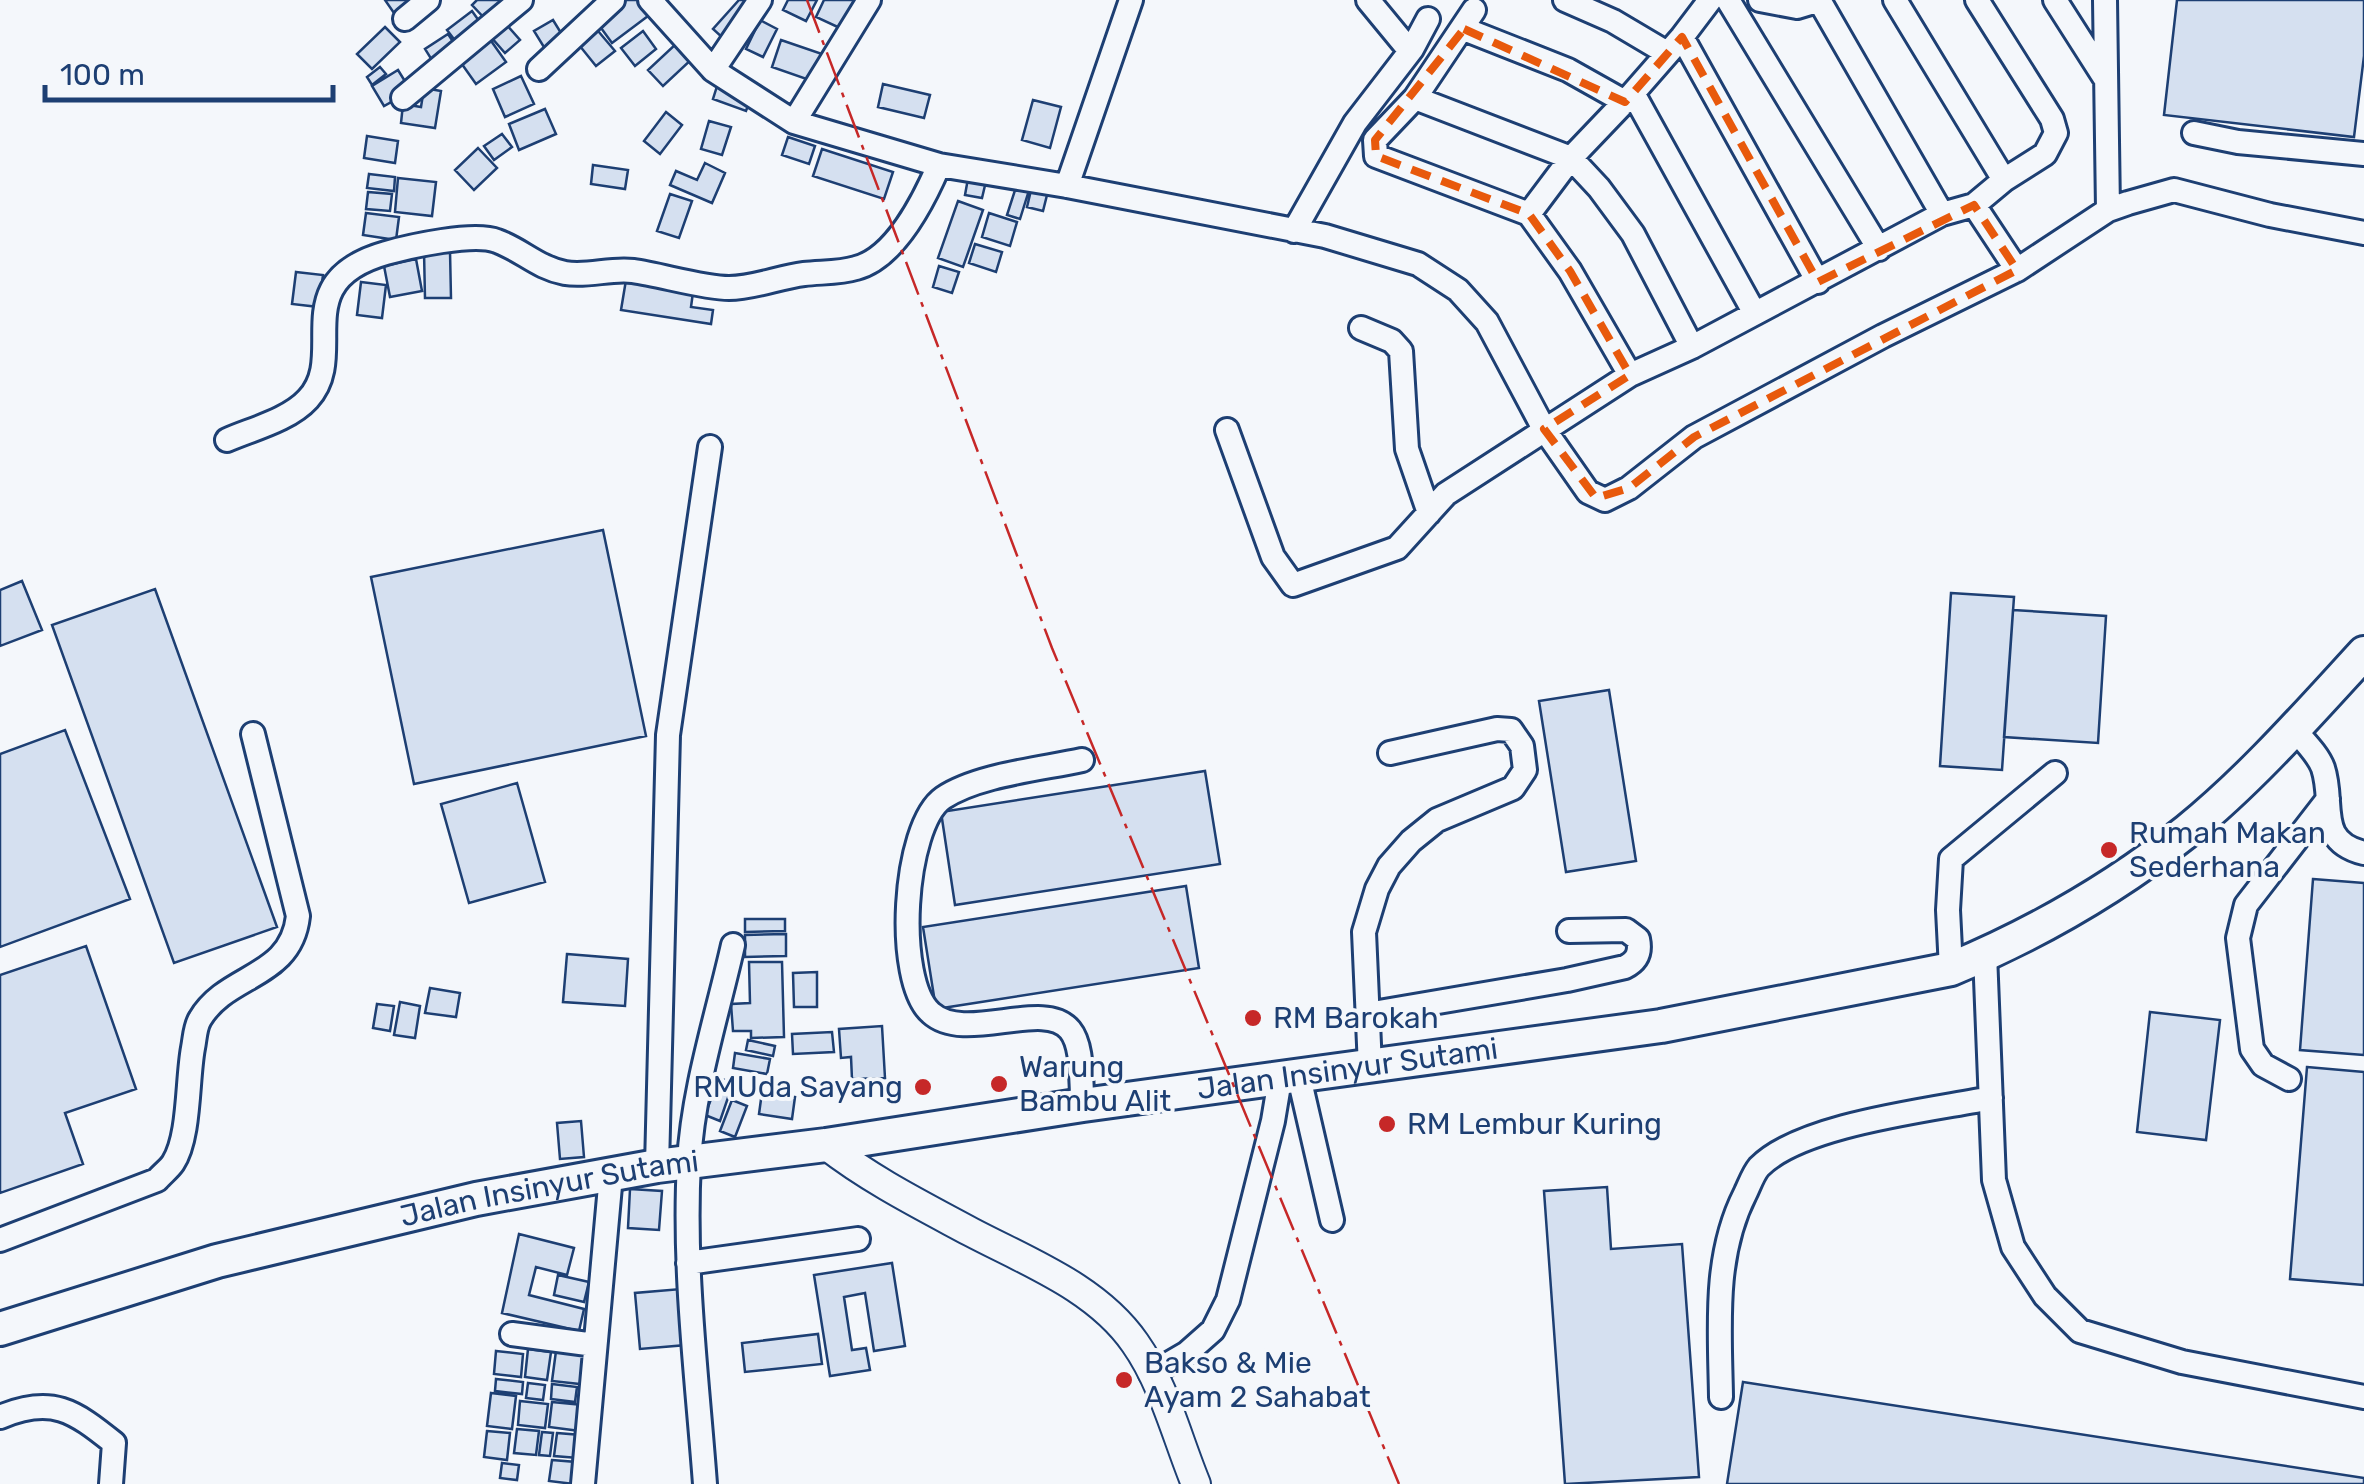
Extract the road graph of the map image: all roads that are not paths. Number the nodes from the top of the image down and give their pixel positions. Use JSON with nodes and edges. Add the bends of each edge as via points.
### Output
{"nodes":[{"id":1,"x":428,"y":0,"type":"edge"},
{"id":2,"x":522,"y":0,"type":"edge"},
{"id":3,"x":614,"y":0,"type":"edge"},
{"id":4,"x":650,"y":0,"type":"edge"},
{"id":5,"x":760,"y":0,"type":"edge"},
{"id":6,"x":869,"y":0,"type":"edge"},
{"id":7,"x":1131,"y":0,"type":"edge"},
{"id":8,"x":1368,"y":0,"type":"edge"},
{"id":9,"x":1565,"y":0,"type":"edge"},
{"id":10,"x":1710,"y":0,"type":"edge"},
{"id":11,"x":1728,"y":0,"type":"edge"},
{"id":12,"x":1760,"y":0,"type":"edge"},
{"id":13,"x":1820,"y":0,"type":"edge"},
{"id":14,"x":1895,"y":0,"type":"edge"},
{"id":15,"x":1977,"y":0,"type":"edge"},
{"id":16,"x":2055,"y":0,"type":"edge"},
{"id":17,"x":2105,"y":0,"type":"edge"},
{"id":18,"x":405,"y":19,"type":"dead end"},
{"id":19,"x":1428,"y":19,"type":"dead end"},
{"id":20,"x":1675,"y":46,"type":"junction"},
{"id":21,"x":1410,"y":51,"type":"junction"},
{"id":22,"x":539,"y":69,"type":"dead end"},
{"id":23,"x":713,"y":70,"type":"junction"},
{"id":24,"x":2108,"y":83,"type":"junction"},
{"id":25,"x":1629,"y":97,"type":"junction"},
{"id":26,"x":403,"y":98,"type":"dead end"},
{"id":27,"x":1415,"y":98,"type":"junction"},
{"id":28,"x":794,"y":122,"type":"junction"},
{"id":29,"x":2194,"y":134,"type":"dead end"},
{"id":30,"x":2364,"y":154,"type":"edge"},
{"id":31,"x":1570,"y":158,"type":"junction"},
{"id":32,"x":940,"y":166,"type":"junction"},
{"id":33,"x":2004,"y":180,"type":"junction"},
{"id":34,"x":1067,"y":186,"type":"junction"},
{"id":35,"x":1974,"y":206,"type":"junction"},
{"id":36,"x":2108,"y":210,"type":"junction"},
{"id":37,"x":1530,"y":214,"type":"junction"},
{"id":38,"x":1942,"y":214,"type":"junction"},
{"id":39,"x":1294,"y":231,"type":"junction"},
{"id":40,"x":2364,"y":233,"type":"edge"},
{"id":41,"x":1879,"y":249,"type":"junction"},
{"id":42,"x":2017,"y":270,"type":"junction"},
{"id":43,"x":1818,"y":282,"type":"junction"},
{"id":44,"x":1754,"y":312,"type":"junction"},
{"id":45,"x":1360,"y":328,"type":"dead end"},
{"id":46,"x":1692,"y":348,"type":"junction"},
{"id":47,"x":1630,"y":376,"type":"junction"},
{"id":48,"x":1227,"y":430,"type":"dead end"},
{"id":49,"x":1544,"y":430,"type":"junction"},
{"id":50,"x":227,"y":440,"type":"dead end"},
{"id":51,"x":710,"y":448,"type":"dead end"},
{"id":52,"x":1429,"y":512,"type":"junction"},
{"id":53,"x":2364,"y":653,"type":"edge"},
{"id":54,"x":2294,"y":729,"type":"junction"},
{"id":55,"x":253,"y":734,"type":"dead end"},
{"id":56,"x":1390,"y":753,"type":"dead end"},
{"id":57,"x":1082,"y":760,"type":"dead end"},
{"id":58,"x":2055,"y":773,"type":"dead end"},
{"id":59,"x":2328,"y":799,"type":"junction"},
{"id":60,"x":2364,"y":853,"type":"edge"},
{"id":61,"x":1569,"y":930,"type":"dead end"},
{"id":62,"x":733,"y":944,"type":"dead end"},
{"id":63,"x":1986,"y":954,"type":"junction"},
{"id":64,"x":1951,"y":969,"type":"junction"},
{"id":65,"x":1367,"y":1014,"type":"junction"},
{"id":66,"x":1370,"y":1068,"type":"junction"},
{"id":67,"x":1289,"y":1078,"type":"junction"},
{"id":68,"x":2290,"y":1079,"type":"dead end"},
{"id":69,"x":1991,"y":1098,"type":"junction"},
{"id":70,"x":1082,"y":1105,"type":"junction"},
{"id":71,"x":826,"y":1145,"type":"junction"},
{"id":72,"x":673,"y":1164,"type":"junction"},
{"id":73,"x":611,"y":1175,"type":"junction"},
{"id":74,"x":1332,"y":1220,"type":"dead end"},
{"id":75,"x":858,"y":1239,"type":"dead end"},
{"id":76,"x":0,"y":1240,"type":"edge"},
{"id":77,"x":688,"y":1263,"type":"junction"},
{"id":78,"x":1,"y":1323,"type":"edge"},
{"id":79,"x":512,"y":1334,"type":"dead end"},
{"id":80,"x":595,"y":1345,"type":"junction"},
{"id":81,"x":1151,"y":1374,"type":"junction"},
{"id":82,"x":1721,"y":1397,"type":"dead end"},
{"id":83,"x":2364,"y":1397,"type":"edge"},
{"id":84,"x":0,"y":1418,"type":"edge"},
{"id":85,"x":111,"y":1484,"type":"edge"},
{"id":86,"x":583,"y":1484,"type":"edge"},
{"id":87,"x":706,"y":1484,"type":"edge"},
{"id":88,"x":1196,"y":1484,"type":"edge"}],
"edges":[{"from":1,"to":18,"type":"street"},
{"from":2,"to":26,"type":"street"},
{"from":3,"to":22,"type":"street"},
{"from":4,"to":23,"type":"street"},
{"from":5,"to":23,"type":"street"},
{"from":6,"to":28,"type":"street"},
{"from":7,"to":34,"type":"street"},
{"from":8,"to":21,"type":"street"},
{"from":9,"to":20,"type":"street"},
{"from":10,"to":20,"type":"street"},
{"from":11,"to":41,"type":"street"},
{"from":12,"to":13,"type":"street","via":[[1797,7]]},
{"from":13,"to":38,"type":"street"},
{"from":14,"to":33,"type":"street"},
{"from":15,"to":33,"type":"street","via":[[2056,133],[2045,154]]},
{"from":16,"to":24,"type":"street"},
{"from":17,"to":24,"type":"street"},
{"from":19,"to":21,"type":"street"},
{"from":20,"to":25,"type":"street"},
{"from":20,"to":43,"type":"street"},
{"from":21,"to":39,"type":"street","via":[[1354,122]]},
{"from":23,"to":28,"type":"street"},
{"from":24,"to":36,"type":"street"},
{"from":25,"to":27,"type":"street","via":[[1469,20]]},
{"from":25,"to":31,"type":"street"},
{"from":25,"to":44,"type":"street"},
{"from":27,"to":31,"type":"street"},
{"from":27,"to":37,"type":"street","via":[[1375,140],[1376,156]]},
{"from":28,"to":32,"type":"street"},
{"from":29,"to":30,"type":"street"},
{"from":31,"to":37,"type":"street"},
{"from":31,"to":46,"type":"street","via":[[1633,234]]},
{"from":32,"to":34,"type":"street"},
{"from":32,"to":50,"type":"street","via":[[892,246],[874,260],[750,286],[627,270],[566,273],[543,268],[493,239],[384,254],[338,279],[326,300],[320,377],[310,397]]},
{"from":33,"to":35,"type":"street"},
{"from":34,"to":39,"type":"street"},
{"from":35,"to":38,"type":"street"},
{"from":35,"to":42,"type":"street"},
{"from":36,"to":40,"type":"street","via":[[2174,190]]},
{"from":36,"to":42,"type":"street"},
{"from":37,"to":47,"type":"street"},
{"from":38,"to":41,"type":"street"},
{"from":39,"to":49,"type":"street","via":[[1418,264],[1458,290],[1487,322]]},
{"from":41,"to":43,"type":"street"},
{"from":42,"to":49,"type":"street","via":[[1694,437],[1605,500],[1588,492]]},
{"from":43,"to":44,"type":"street"},
{"from":44,"to":46,"type":"street"},
{"from":45,"to":52,"type":"street","via":[[1401,351],[1407,449]]},
{"from":46,"to":47,"type":"street"},
{"from":47,"to":49,"type":"street"},
{"from":48,"to":52,"type":"street","via":[[1273,557],[1293,585],[1396,548]]},
{"from":49,"to":52,"type":"street"},
{"from":51,"to":72,"type":"street","via":[[668,735]]},
{"from":53,"to":54,"type":"highway","name":"Jalan Insinyur Sutami"},
{"from":54,"to":59,"type":"street","via":[[2322,766]]},
{"from":54,"to":63,"type":"highway","name":"Jalan Insinyur Sutami","via":[[2189,829],[2116,884]]},
{"from":55,"to":76,"type":"street","via":[[298,916],[296,933],[280,959],[208,1007],[198,1022],[183,1131],[174,1161],[157,1180]]},
{"from":56,"to":65,"type":"street","via":[[1512,730],[1525,770],[1512,788],[1437,820],[1389,866],[1364,932]]},
{"from":57,"to":70,"type":"street","via":[[976,784],[940,800],[915,852],[906,932],[921,1000],[932,1015],[979,1025],[1035,1018],[1070,1030]]},
{"from":58,"to":64,"type":"street","via":[[1951,859]]},
{"from":59,"to":60,"type":"street","via":[[2336,838]]},
{"from":59,"to":68,"type":"street","via":[[2246,906],[2238,938],[2252,1049],[2263,1065]]},
{"from":61,"to":65,"type":"street","via":[[1626,930],[1638,939],[1638,956],[1625,968]]},
{"from":62,"to":72,"type":"street","via":[[696,1106]]},
{"from":63,"to":64,"type":"highway","name":"Jalan Insinyur Sutami"},
{"from":63,"to":69,"type":"street"},
{"from":64,"to":66,"type":"highway","name":"Jalan Insinyur Sutami","via":[[1660,1026]]},
{"from":65,"to":66,"type":"street"},
{"from":66,"to":67,"type":"highway","name":"Jalan Insinyur Sutami"},
{"from":67,"to":70,"type":"highway","name":"Jalan Insinyur Sutami"},
{"from":67,"to":74,"type":"street"},
{"from":67,"to":81,"type":"street","via":[[1228,1300],[1213,1330]]},
{"from":69,"to":82,"type":"street","via":[[1799,1141],[1758,1168],[1738,1208],[1719,1281]]},
{"from":69,"to":83,"type":"street","via":[[1994,1180],[2013,1247],[2045,1296],[2080,1331],[2182,1362]]},
{"from":70,"to":71,"type":"highway","name":"Jalan Insinyur Sutami"},
{"from":71,"to":72,"type":"highway","name":"Jalan Insinyur Sutami"},
{"from":71,"to":81,"type":"main road","via":[[878,1182],[1064,1280],[1122,1326]]},
{"from":72,"to":73,"type":"highway","name":"Jalan Insinyur Sutami"},
{"from":72,"to":77,"type":"street"},
{"from":73,"to":78,"type":"highway","name":"Jalan Insinyur Sutami","via":[[476,1199],[217,1261]]},
{"from":73,"to":80,"type":"street"},
{"from":75,"to":77,"type":"street"},
{"from":77,"to":87,"type":"street"},
{"from":79,"to":80,"type":"street"},
{"from":80,"to":86,"type":"street"},
{"from":81,"to":88,"type":"main road"},
{"from":84,"to":85,"type":"street","via":[[54,1407],[77,1414],[114,1442]]}]}
